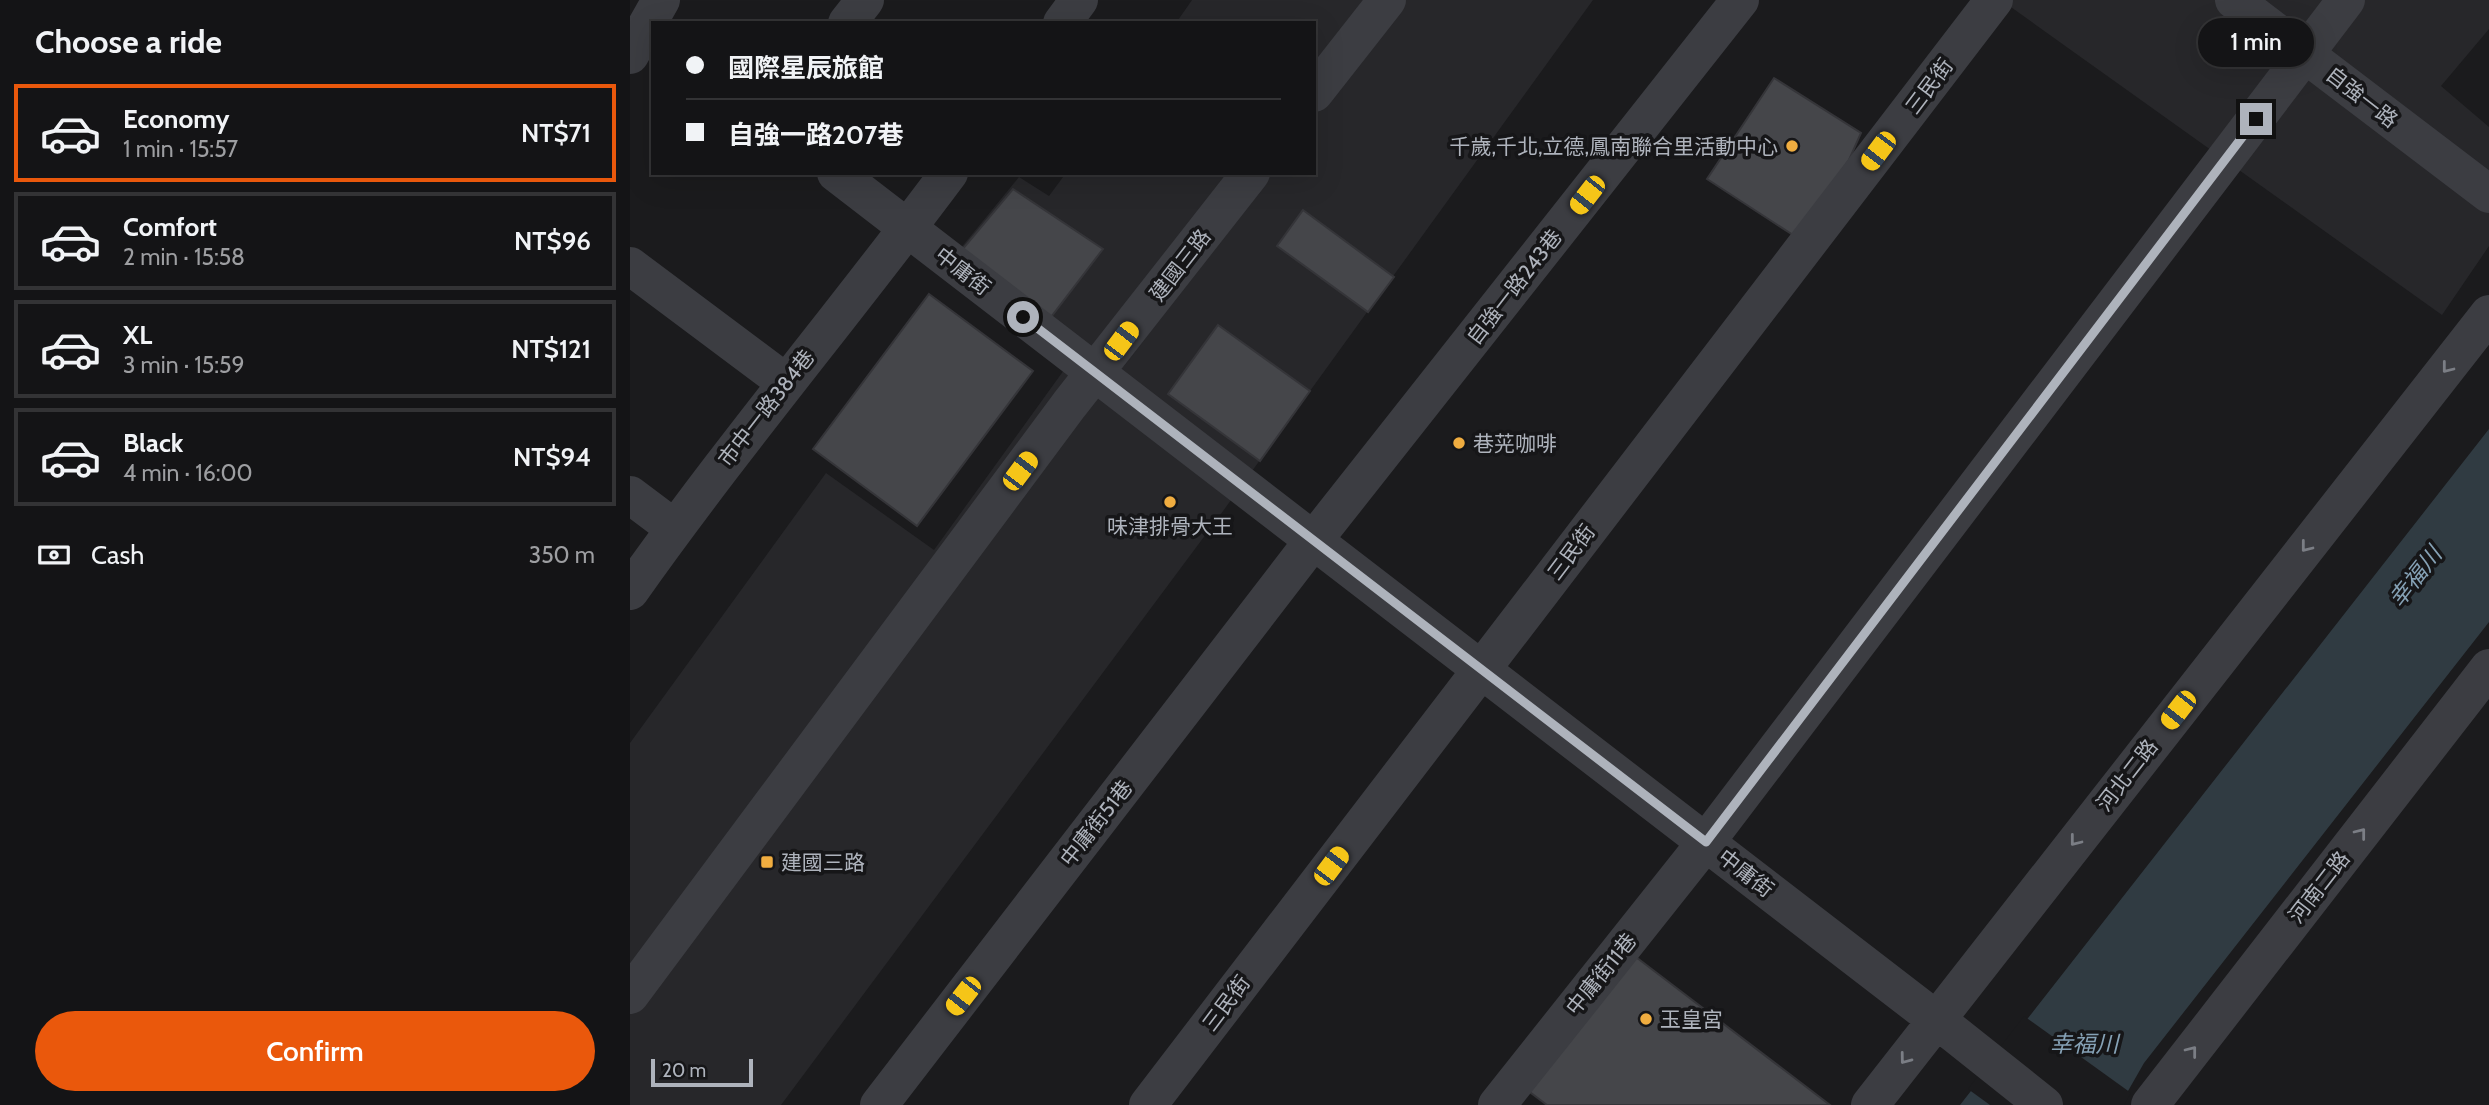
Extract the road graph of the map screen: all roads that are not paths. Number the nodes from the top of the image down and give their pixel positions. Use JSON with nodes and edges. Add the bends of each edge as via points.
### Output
{"nodes":[{"id":1,"x":865,"y":0,"type":"edge"},
{"id":2,"x":1079,"y":0,"type":"edge"},
{"id":3,"x":1387,"y":0,"type":"edge"},
{"id":4,"x":1740,"y":0,"type":"edge"},
{"id":5,"x":1994,"y":0,"type":"edge"},
{"id":6,"x":2234,"y":0,"type":"edge"},
{"id":7,"x":2346,"y":0,"type":"edge"},
{"id":8,"x":849,"y":21,"type":"edge"},
{"id":9,"x":1063,"y":21,"type":"edge"},
{"id":10,"x":2306,"y":54,"type":"junction"},
{"id":11,"x":1316,"y":90,"type":"edge"},
{"id":12,"x":839,"y":175,"type":"edge"},
{"id":13,"x":948,"y":175,"type":"edge"},
{"id":14,"x":1249,"y":175,"type":"edge"},
{"id":15,"x":2489,"y":194,"type":"edge"},
{"id":16,"x":908,"y":228,"type":"junction"},
{"id":17,"x":630,"y":266,"type":"edge"},
{"id":18,"x":2489,"y":314,"type":"edge"},
{"id":19,"x":1096,"y":373,"type":"junction"},
{"id":20,"x":785,"y":382,"type":"junction"},
{"id":21,"x":630,"y":495,"type":"edge"},
{"id":22,"x":674,"y":528,"type":"junction"},
{"id":23,"x":1313,"y":541,"type":"junction"},
{"id":24,"x":630,"y":591,"type":"edge"},
{"id":25,"x":2489,"y":668,"type":"edge"},
{"id":26,"x":1481,"y":670,"type":"junction"},
{"id":27,"x":1706,"y":842,"type":"junction"},
{"id":28,"x":630,"y":995,"type":"edge"},
{"id":29,"x":1946,"y":1027,"type":"junction"},
{"id":30,"x":880,"y":1105,"type":"edge"},
{"id":31,"x":1147,"y":1105,"type":"edge"},
{"id":32,"x":1497,"y":1105,"type":"edge"},
{"id":33,"x":1870,"y":1105,"type":"edge"},
{"id":34,"x":2044,"y":1105,"type":"edge"},
{"id":35,"x":2150,"y":1105,"type":"edge"}],
"edges":[{"from":1,"to":8,"type":"street"},
{"from":2,"to":9,"type":"street"},
{"from":3,"to":11,"type":"street"},
{"from":4,"to":23,"type":"street","name":"自強一路243巷"},
{"from":5,"to":26,"type":"street","name":"三民街"},
{"from":6,"to":10,"type":"street","name":"自強一路"},
{"from":7,"to":10,"type":"street","name":"中庸街11巷"},
{"from":10,"to":15,"type":"street","name":"自強一路"},
{"from":10,"to":27,"type":"street","name":"中庸街11巷"},
{"from":12,"to":16,"type":"street","name":"中庸街"},
{"from":13,"to":16,"type":"street","name":"市中一路384巷"},
{"from":14,"to":19,"type":"street","name":"建國三路"},
{"from":16,"to":19,"type":"street","name":"中庸街"},
{"from":16,"to":20,"type":"street","name":"市中一路384巷"},
{"from":17,"to":20,"type":"street"},
{"from":18,"to":29,"type":"street","name":"河北二路","one_way":true},
{"from":19,"to":23,"type":"street","name":"中庸街"},
{"from":19,"to":28,"type":"street","name":"建國三路"},
{"from":20,"to":22,"type":"street","name":"市中一路384巷"},
{"from":21,"to":22,"type":"street"},
{"from":22,"to":24,"type":"street","name":"市中一路384巷"},
{"from":23,"to":26,"type":"street","name":"中庸街"},
{"from":23,"to":30,"type":"street","name":"中庸街51巷"},
{"from":35,"to":25,"type":"street","name":"河南二路","one_way":true},
{"from":26,"to":27,"type":"street","name":"中庸街"},
{"from":26,"to":31,"type":"street","name":"三民街"},
{"from":27,"to":29,"type":"street","name":"中庸街"},
{"from":27,"to":32,"type":"street","name":"中庸街11巷"},
{"from":29,"to":33,"type":"street","name":"河北二路","one_way":true},
{"from":29,"to":34,"type":"street","name":"中庸街"}]}
